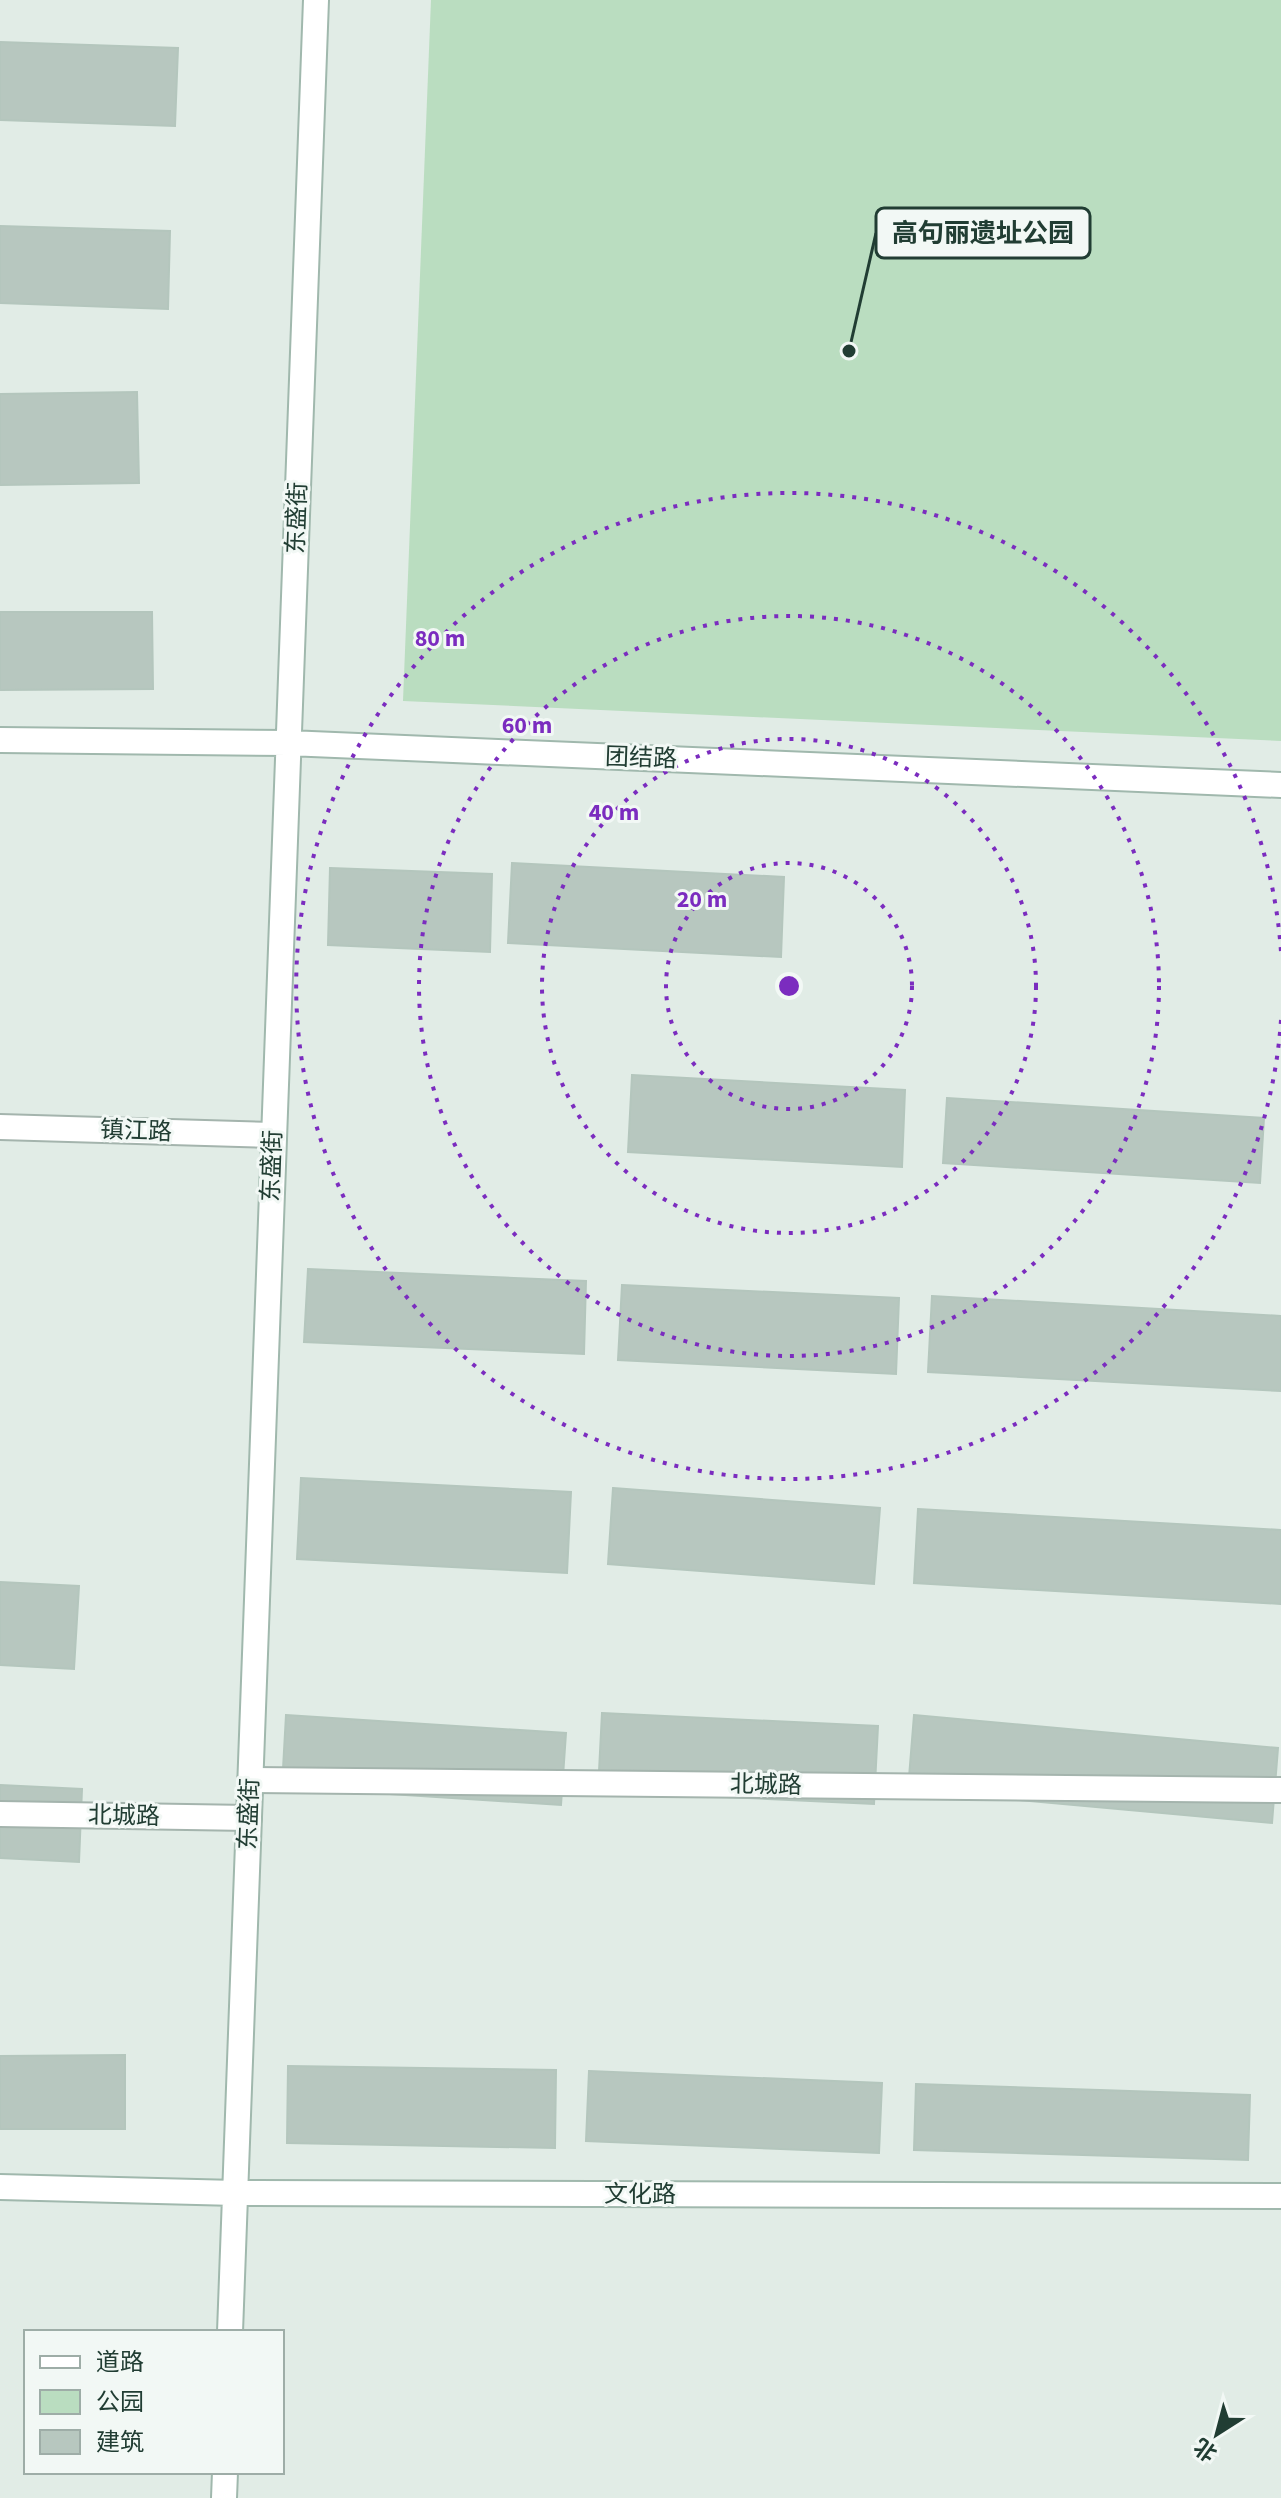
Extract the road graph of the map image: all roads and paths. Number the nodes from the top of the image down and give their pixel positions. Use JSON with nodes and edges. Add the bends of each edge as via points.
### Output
{"nodes":[{"id":1,"x":316,"y":0,"type":"edge"},
{"id":2,"x":0,"y":740,"type":"edge"},
{"id":3,"x":288,"y":743,"type":"junction"},
{"id":4,"x":1281,"y":785,"type":"edge"},
{"id":5,"x":0,"y":1127,"type":"edge"},
{"id":6,"x":273,"y":1135,"type":"junction"},
{"id":7,"x":250,"y":1780,"type":"junction"},
{"id":8,"x":1281,"y":1790,"type":"edge"},
{"id":9,"x":0,"y":1814,"type":"edge"},
{"id":10,"x":249,"y":1818,"type":"junction"},
{"id":11,"x":0,"y":2187,"type":"edge"},
{"id":12,"x":236,"y":2193,"type":"junction"},
{"id":13,"x":1281,"y":2196,"type":"edge"},
{"id":14,"x":230,"y":2330,"type":"edge"},
{"id":15,"x":225,"y":2474,"type":"edge"},
{"id":16,"x":224,"y":2498,"type":"edge"}],
"edges":[{"from":1,"to":3,"type":"street","name":"东盛街"},
{"from":2,"to":3,"type":"street","name":"团结路"},
{"from":3,"to":4,"type":"street","name":"团结路"},
{"from":3,"to":6,"type":"street","name":"东盛街"},
{"from":5,"to":6,"type":"street","name":"镇江路"},
{"from":6,"to":7,"type":"street","name":"东盛街"},
{"from":7,"to":8,"type":"street","name":"北城路"},
{"from":7,"to":10,"type":"street","name":"东盛街"},
{"from":9,"to":10,"type":"street","name":"北城路"},
{"from":10,"to":12,"type":"street","name":"东盛街"},
{"from":11,"to":12,"type":"street","name":"文化路"},
{"from":12,"to":13,"type":"street","name":"文化路"},
{"from":12,"to":14,"type":"street","name":"东盛街"},
{"from":15,"to":16,"type":"street"}]}
